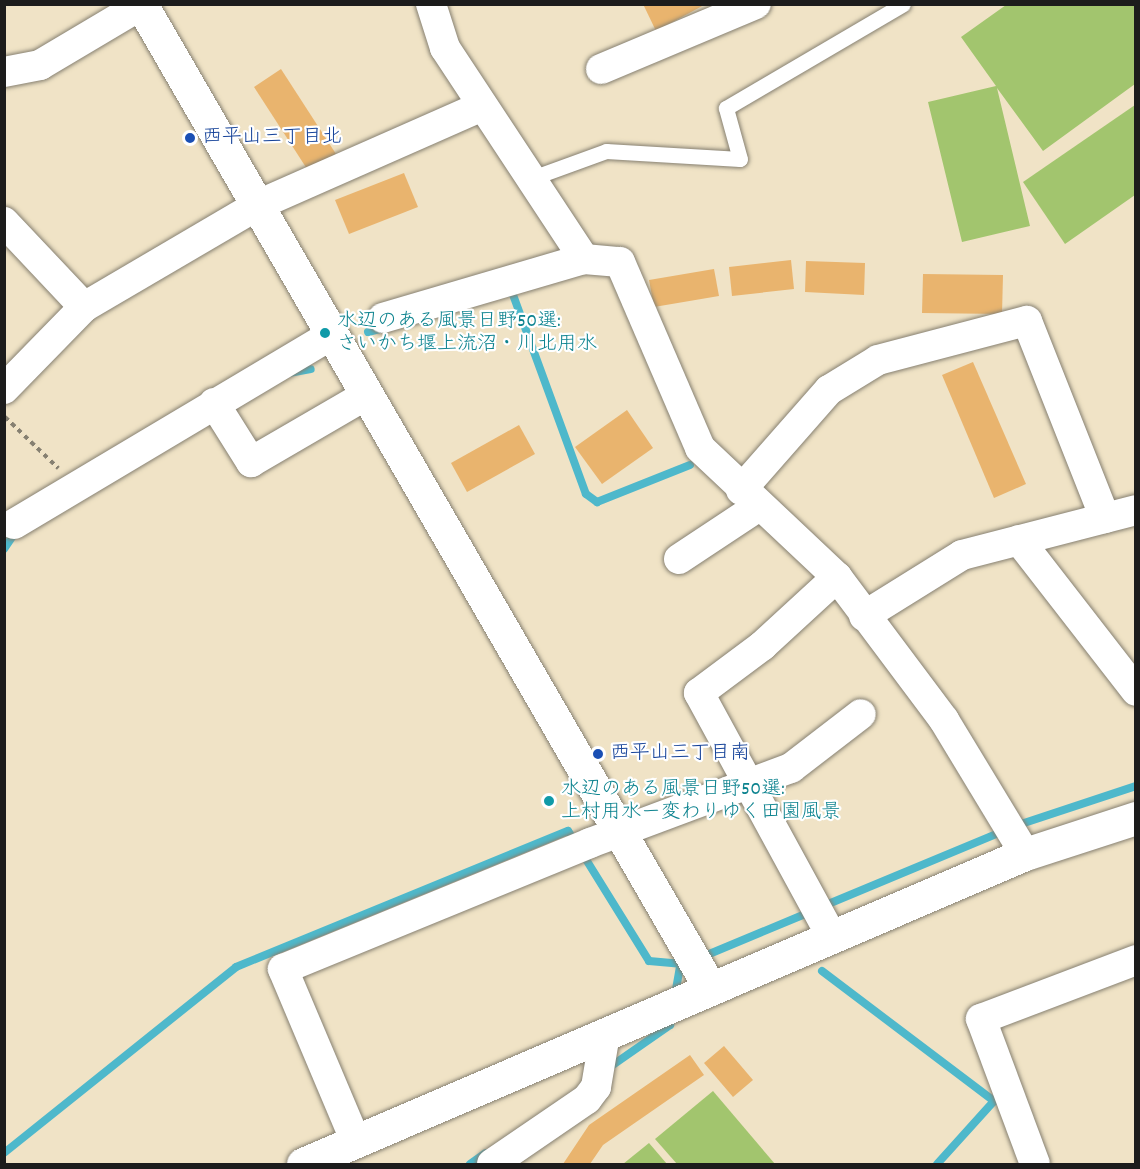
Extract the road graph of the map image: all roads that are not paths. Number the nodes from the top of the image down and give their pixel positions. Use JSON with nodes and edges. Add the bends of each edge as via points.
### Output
{"nodes":[{"id":1,"x":431,"y":4,"type":"edge"},
{"id":2,"x":903,"y":4,"type":"edge"},
{"id":3,"x":141,"y":5,"type":"edge"},
{"id":4,"x":755,"y":5,"type":"edge"},
{"id":5,"x":601,"y":69,"type":"dead end"},
{"id":6,"x":4,"y":72,"type":"edge"},
{"id":7,"x":482,"y":106,"type":"junction"},
{"id":8,"x":532,"y":178,"type":"junction"},
{"id":9,"x":258,"y":205,"type":"junction"},
{"id":10,"x":4,"y":222,"type":"edge"},
{"id":11,"x":584,"y":259,"type":"junction"},
{"id":12,"x":84,"y":308,"type":"junction"},
{"id":13,"x":383,"y":318,"type":"dead end"},
{"id":14,"x":333,"y":333,"type":"junction"},
{"id":15,"x":4,"y":389,"type":"edge"},
{"id":16,"x":368,"y":394,"type":"junction"},
{"id":17,"x":214,"y":403,"type":"junction"},
{"id":18,"x":750,"y":498,"type":"junction"},
{"id":19,"x":1126,"y":516,"type":"edge"},
{"id":20,"x":14,"y":524,"type":"dead end"},
{"id":21,"x":1019,"y":540,"type":"junction"},
{"id":22,"x":679,"y":559,"type":"dead end"},
{"id":23,"x":837,"y":578,"type":"junction"},
{"id":24,"x":864,"y":616,"type":"junction"},
{"id":25,"x":1136,"y":691,"type":"edge"},
{"id":26,"x":861,"y":714,"type":"dead end"},
{"id":27,"x":748,"y":785,"type":"junction"},
{"id":28,"x":1136,"y":818,"type":"edge"},
{"id":29,"x":1015,"y":837,"type":"junction"},
{"id":30,"x":592,"y":843,"type":"junction"},
{"id":31,"x":821,"y":918,"type":"junction"},
{"id":32,"x":1136,"y":960,"type":"edge"},
{"id":33,"x":699,"y":969,"type":"junction"},
{"id":34,"x":605,"y":1034,"type":"junction"},
{"id":35,"x":356,"y":1142,"type":"junction"},
{"id":36,"x":303,"y":1164,"type":"edge"},
{"id":37,"x":492,"y":1164,"type":"edge"},
{"id":38,"x":1035,"y":1164,"type":"edge"}],
"edges":[{"from":1,"to":7,"type":"street","via":[[445,48]]},
{"from":2,"to":8,"type":"lane","via":[[726,108],[740,159],[606,151]]},
{"from":3,"to":6,"type":"street","via":[[40,65]]},
{"from":3,"to":9,"type":"street"},
{"from":4,"to":5,"type":"street"},
{"from":7,"to":8,"type":"street"},
{"from":7,"to":9,"type":"street"},
{"from":8,"to":11,"type":"street"},
{"from":9,"to":12,"type":"street"},
{"from":9,"to":14,"type":"street"},
{"from":10,"to":12,"type":"street"},
{"from":11,"to":13,"type":"street"},
{"from":11,"to":18,"type":"street","via":[[620,262],[700,448]]},
{"from":12,"to":15,"type":"street"},
{"from":14,"to":16,"type":"street"},
{"from":14,"to":17,"type":"street"},
{"from":16,"to":17,"type":"street","via":[[251,462]]},
{"from":16,"to":30,"type":"street"},
{"from":17,"to":20,"type":"street"},
{"from":18,"to":19,"type":"street","via":[[829,390],[878,360],[1027,321]]},
{"from":18,"to":22,"type":"street"},
{"from":18,"to":23,"type":"street"},
{"from":19,"to":21,"type":"street"},
{"from":21,"to":24,"type":"street","via":[[962,555]]},
{"from":21,"to":25,"type":"street"},
{"from":23,"to":24,"type":"street"},
{"from":23,"to":27,"type":"street","via":[[762,646],[699,693]]},
{"from":24,"to":29,"type":"street","via":[[944,720]]},
{"from":26,"to":27,"type":"street","via":[[791,768]]},
{"from":27,"to":30,"type":"street"},
{"from":27,"to":31,"type":"street"},
{"from":28,"to":29,"type":"street"},
{"from":29,"to":31,"type":"street"},
{"from":30,"to":33,"type":"street"},
{"from":30,"to":35,"type":"street","via":[[283,969]]},
{"from":31,"to":33,"type":"street"},
{"from":32,"to":38,"type":"street","via":[[981,1019]]},
{"from":33,"to":34,"type":"street"},
{"from":34,"to":35,"type":"street"},
{"from":34,"to":37,"type":"street","via":[[596,1088],[587,1099]]},
{"from":35,"to":36,"type":"street"}]}
